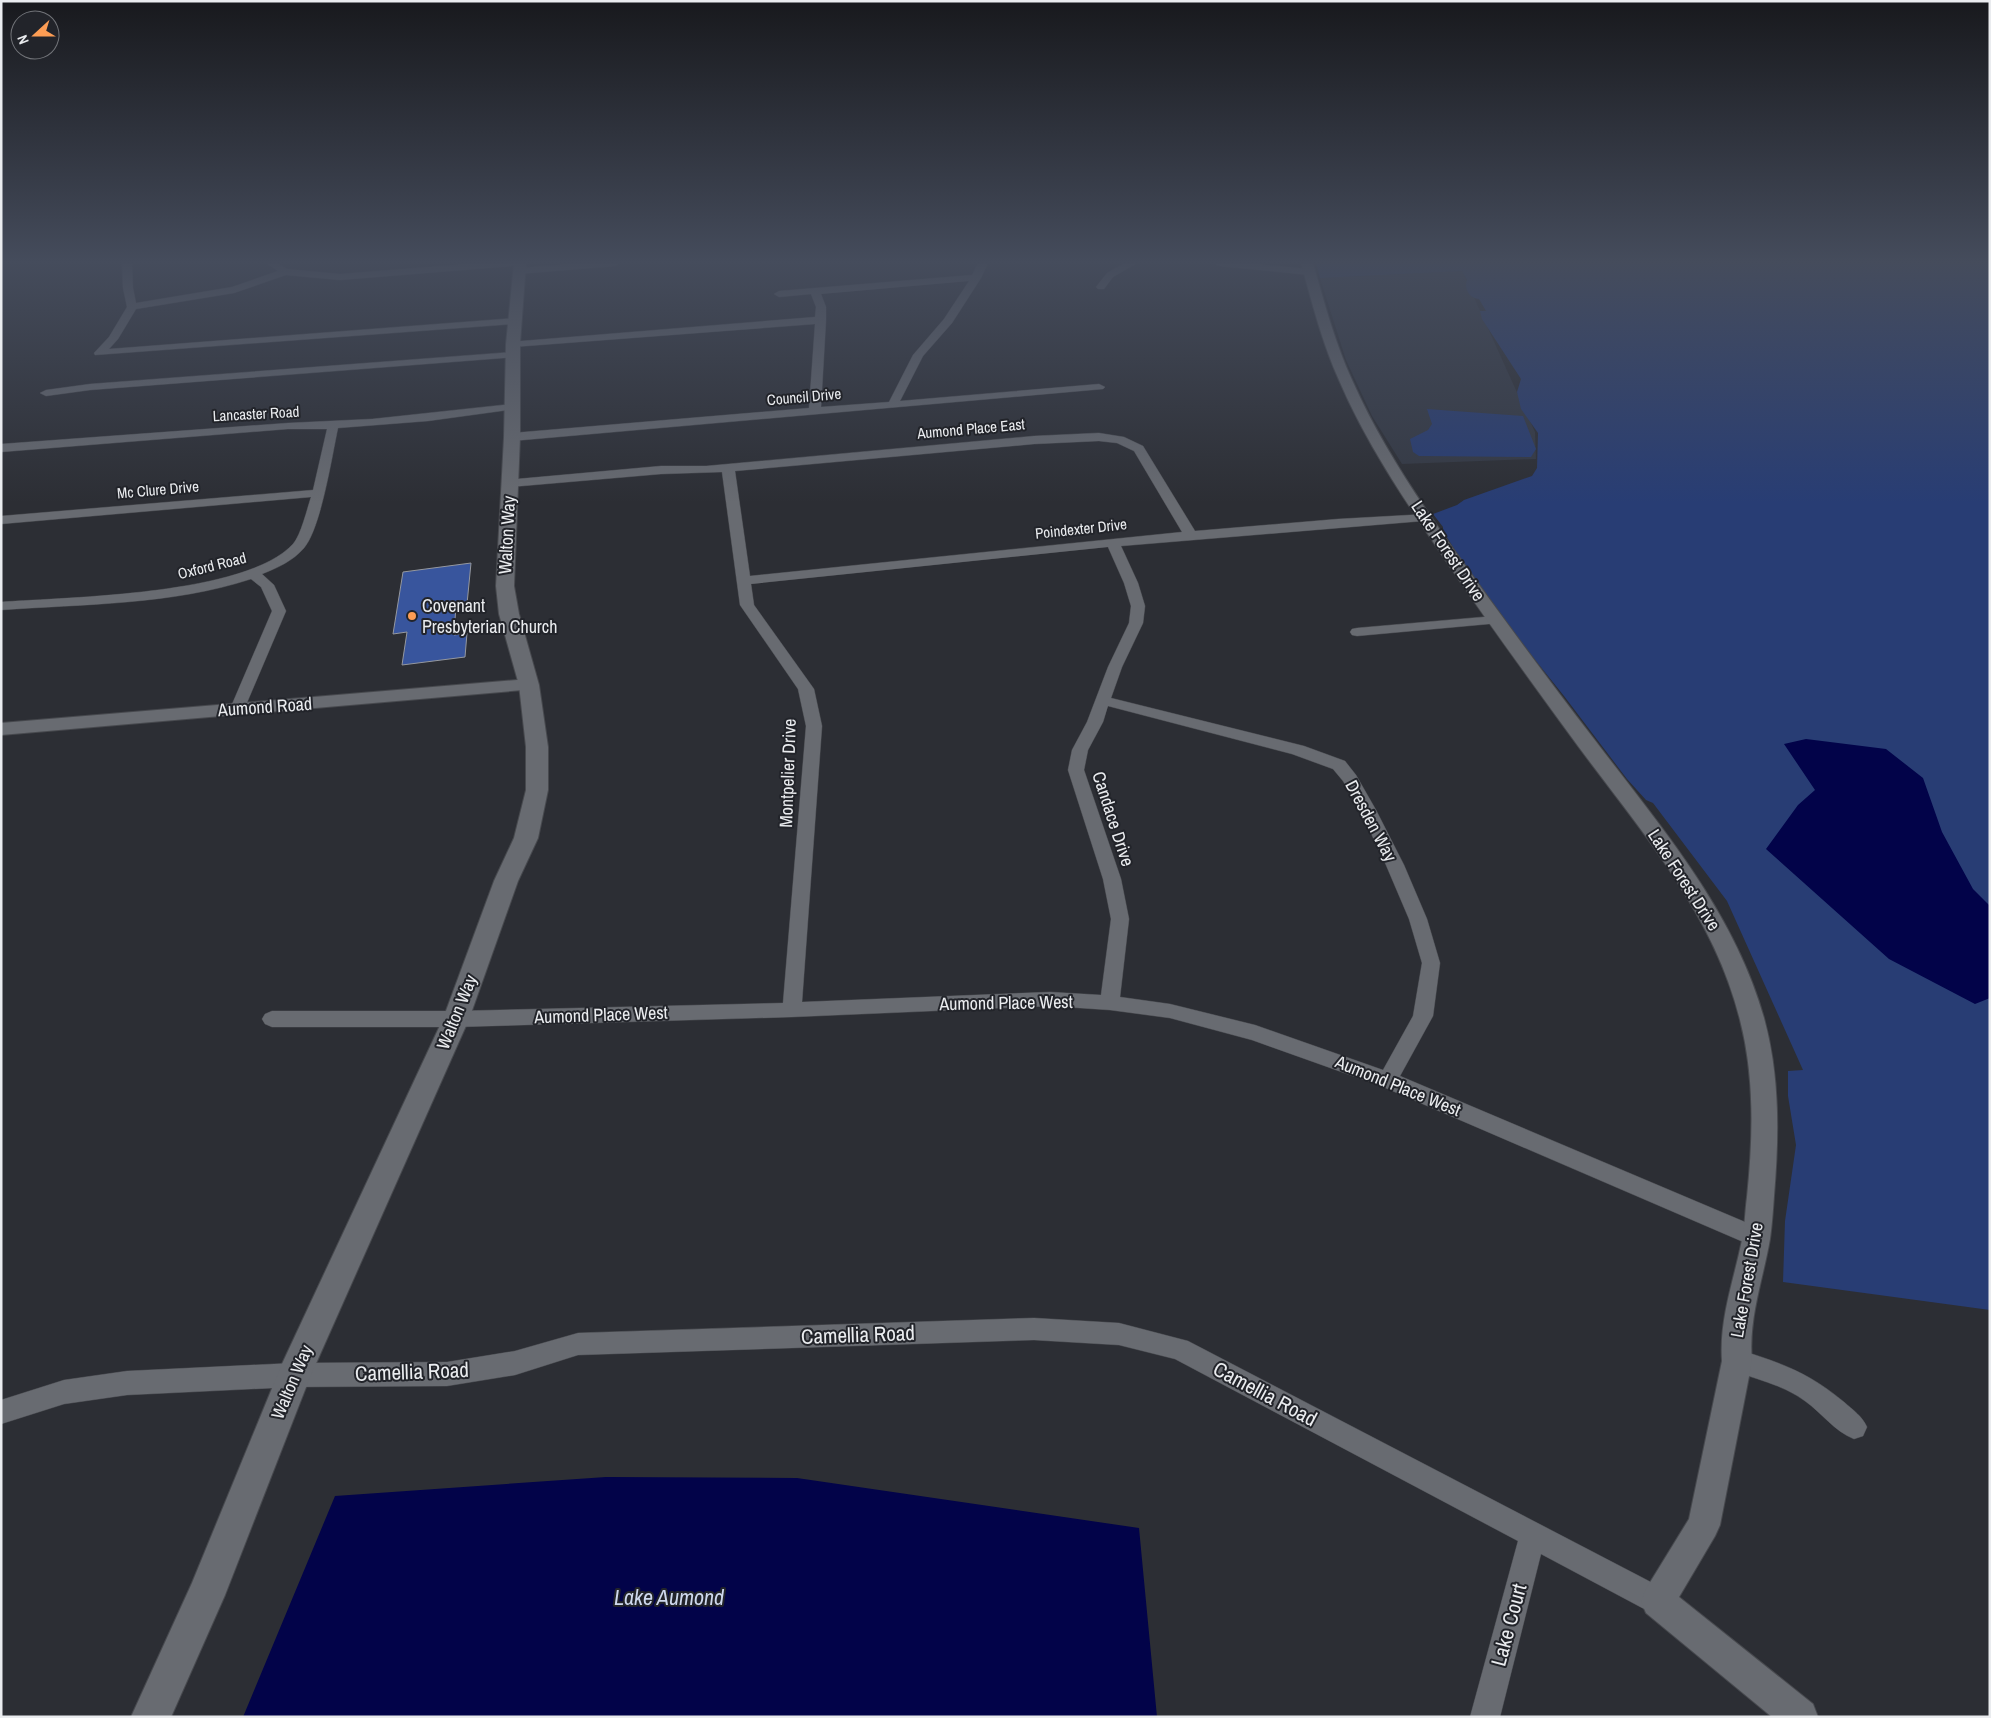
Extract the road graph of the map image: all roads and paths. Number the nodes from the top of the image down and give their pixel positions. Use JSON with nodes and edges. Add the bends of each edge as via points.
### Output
{"nodes":[{"id":1,"x":109,"y":343,"type":"edge"},
{"id":2,"x":413,"y":343,"type":"edge"},
{"id":3,"x":485,"y":343,"type":"edge"},
{"id":4,"x":514,"y":343,"type":"edge"},
{"id":5,"x":819,"y":343,"type":"edge"},
{"id":6,"x":928,"y":343,"type":"edge"},
{"id":7,"x":1332,"y":343,"type":"edge"},
{"id":8,"x":1099,"y":387,"type":"dead end"},
{"id":9,"x":46,"y":393,"type":"dead end"},
{"id":10,"x":893,"y":404,"type":"junction"},
{"id":11,"x":512,"y":408,"type":"junction"},
{"id":12,"x":815,"y":411,"type":"junction"},
{"id":13,"x":333,"y":426,"type":"junction"},
{"id":14,"x":512,"y":437,"type":"junction"},
{"id":15,"x":1,"y":448,"type":"edge"},
{"id":16,"x":728,"y":468,"type":"junction"},
{"id":17,"x":510,"y":487,"type":"junction"},
{"id":18,"x":318,"y":493,"type":"junction"},
{"id":19,"x":1423,"y":517,"type":"junction"},
{"id":20,"x":1,"y":520,"type":"edge"},
{"id":21,"x":1190,"y":534,"type":"junction"},
{"id":22,"x":1113,"y":542,"type":"junction"},
{"id":23,"x":252,"y":573,"type":"junction"},
{"id":24,"x":743,"y":581,"type":"junction"},
{"id":25,"x":1,"y":606,"type":"edge"},
{"id":26,"x":1495,"y":620,"type":"junction"},
{"id":27,"x":1357,"y":632,"type":"dead end"},
{"id":28,"x":529,"y":685,"type":"junction"},
{"id":29,"x":1102,"y":700,"type":"junction"},
{"id":30,"x":238,"y":709,"type":"junction"},
{"id":31,"x":1,"y":730,"type":"edge"},
{"id":32,"x":1110,"y":1003,"type":"junction"},
{"id":33,"x":792,"y":1010,"type":"junction"},
{"id":34,"x":272,"y":1019,"type":"dead end"},
{"id":35,"x":456,"y":1019,"type":"junction"},
{"id":36,"x":1388,"y":1080,"type":"junction"},
{"id":37,"x":1756,"y":1237,"type":"junction"},
{"id":38,"x":1738,"y":1361,"type":"junction"},
{"id":39,"x":294,"y":1375,"type":"junction"},
{"id":40,"x":1,"y":1412,"type":"edge"},
{"id":41,"x":1854,"y":1427,"type":"dead end"},
{"id":42,"x":1533,"y":1534,"type":"junction"},
{"id":43,"x":1658,"y":1602,"type":"junction"},
{"id":44,"x":152,"y":1717,"type":"edge"},
{"id":45,"x":1485,"y":1717,"type":"edge"},
{"id":46,"x":1800,"y":1717,"type":"edge"}],
"edges":[{"from":1,"to":2,"type":"street","via":[[99,353]]},
{"from":3,"to":9,"type":"street"},
{"from":4,"to":11,"type":"main road","name":"Walton Way"},
{"from":5,"to":12,"type":"street"},
{"from":6,"to":10,"type":"street","via":[[918,355]]},
{"from":7,"to":19,"type":"street","name":"Lake Forest Drive","via":[[1344,378],[1373,435]]},
{"from":8,"to":10,"type":"street","name":"Council Drive"},
{"from":10,"to":12,"type":"street","name":"Council Drive"},
{"from":11,"to":13,"type":"street","name":"Lancaster Road"},
{"from":11,"to":14,"type":"main road","name":"Walton Way"},
{"from":12,"to":14,"type":"street","name":"Council Drive"},
{"from":13,"to":15,"type":"street","name":"Lancaster Road","via":[[288,426]]},
{"from":13,"to":18,"type":"street","name":"Oxford Road"},
{"from":14,"to":17,"type":"main road","name":"Walton Way"},
{"from":16,"to":17,"type":"street","name":"Aumond Place East","via":[[661,478]]},
{"from":16,"to":21,"type":"street","name":"Aumond Place East","via":[[1034,440],[1120,440],[1139,449]]},
{"from":16,"to":24,"type":"street","name":"Montpelier Drive"},
{"from":17,"to":28,"type":"main road","name":"Walton Way","via":[[505,586],[509,614]]},
{"from":18,"to":20,"type":"street","name":"Mc Clure Drive"},
{"from":18,"to":23,"type":"street","name":"Oxford Road","via":[[300,545],[285,559]]},
{"from":19,"to":21,"type":"street","name":"Poindexter Drive"},
{"from":19,"to":26,"type":"street","name":"Lake Forest Drive"},
{"from":21,"to":22,"type":"street","name":"Poindexter Drive"},
{"from":22,"to":24,"type":"street","name":"Poindexter Drive"},
{"from":22,"to":29,"type":"street","name":"Candace Drive","via":[[1138,606],[1136,623]]},
{"from":23,"to":25,"type":"street","name":"Oxford Road","via":[[185,591]]},
{"from":23,"to":30,"type":"street","via":[[268,585],[279,611]]},
{"from":24,"to":33,"type":"street","name":"Montpelier Drive","via":[[747,605],[806,689],[814,726]]},
{"from":26,"to":27,"type":"street"},
{"from":26,"to":37,"type":"street","name":"Lake Forest Drive","via":[[1686,876],[1720,932],[1745,994],[1760,1050],[1766,1101],[1765,1151]]},
{"from":28,"to":30,"type":"street","name":"Aumond Road"},
{"from":28,"to":35,"type":"main road","name":"Walton Way","via":[[537,747],[537,790],[526,838],[506,881]]},
{"from":29,"to":32,"type":"street","name":"Candace Drive","via":[[1080,750],[1076,770],[1112,879],[1120,919]]},
{"from":29,"to":36,"type":"street","name":"Dresden Way","via":[[1298,750],[1339,765],[1368,810],[1418,919],[1431,963],[1423,1016]]},
{"from":30,"to":31,"type":"street","name":"Aumond Road"},
{"from":32,"to":33,"type":"street","name":"Aumond Place West","via":[[1050,998]]},
{"from":32,"to":36,"type":"street","name":"Aumond Place West","via":[[1170,1011],[1255,1033]]},
{"from":33,"to":35,"type":"street","name":"Aumond Place West"},
{"from":34,"to":35,"type":"street","name":"Aumond Place West"},
{"from":35,"to":39,"type":"main road","name":"Walton Way"},
{"from":36,"to":37,"type":"street","name":"Aumond Place West"},
{"from":37,"to":38,"type":"street","name":"Lake Forest Drive","via":[[1735,1350]]},
{"from":38,"to":41,"type":"street","via":[[1779,1374],[1813,1392]]},
{"from":38,"to":43,"type":"street","name":"Lake Forest Drive","via":[[1704,1525]]},
{"from":39,"to":40,"type":"street","name":"Camellia Road","via":[[127,1383],[64,1392]]},
{"from":39,"to":42,"type":"street","name":"Camellia Road","via":[[447,1374],[515,1363],[578,1344],[1034,1329],[1119,1334],[1179,1349]]},
{"from":39,"to":44,"type":"main road","name":"Walton Way","via":[[206,1595]]},
{"from":42,"to":43,"type":"street","name":"Camellia Road"},
{"from":42,"to":45,"type":"street","name":"Lake Court"},
{"from":43,"to":46,"type":"street"}]}
